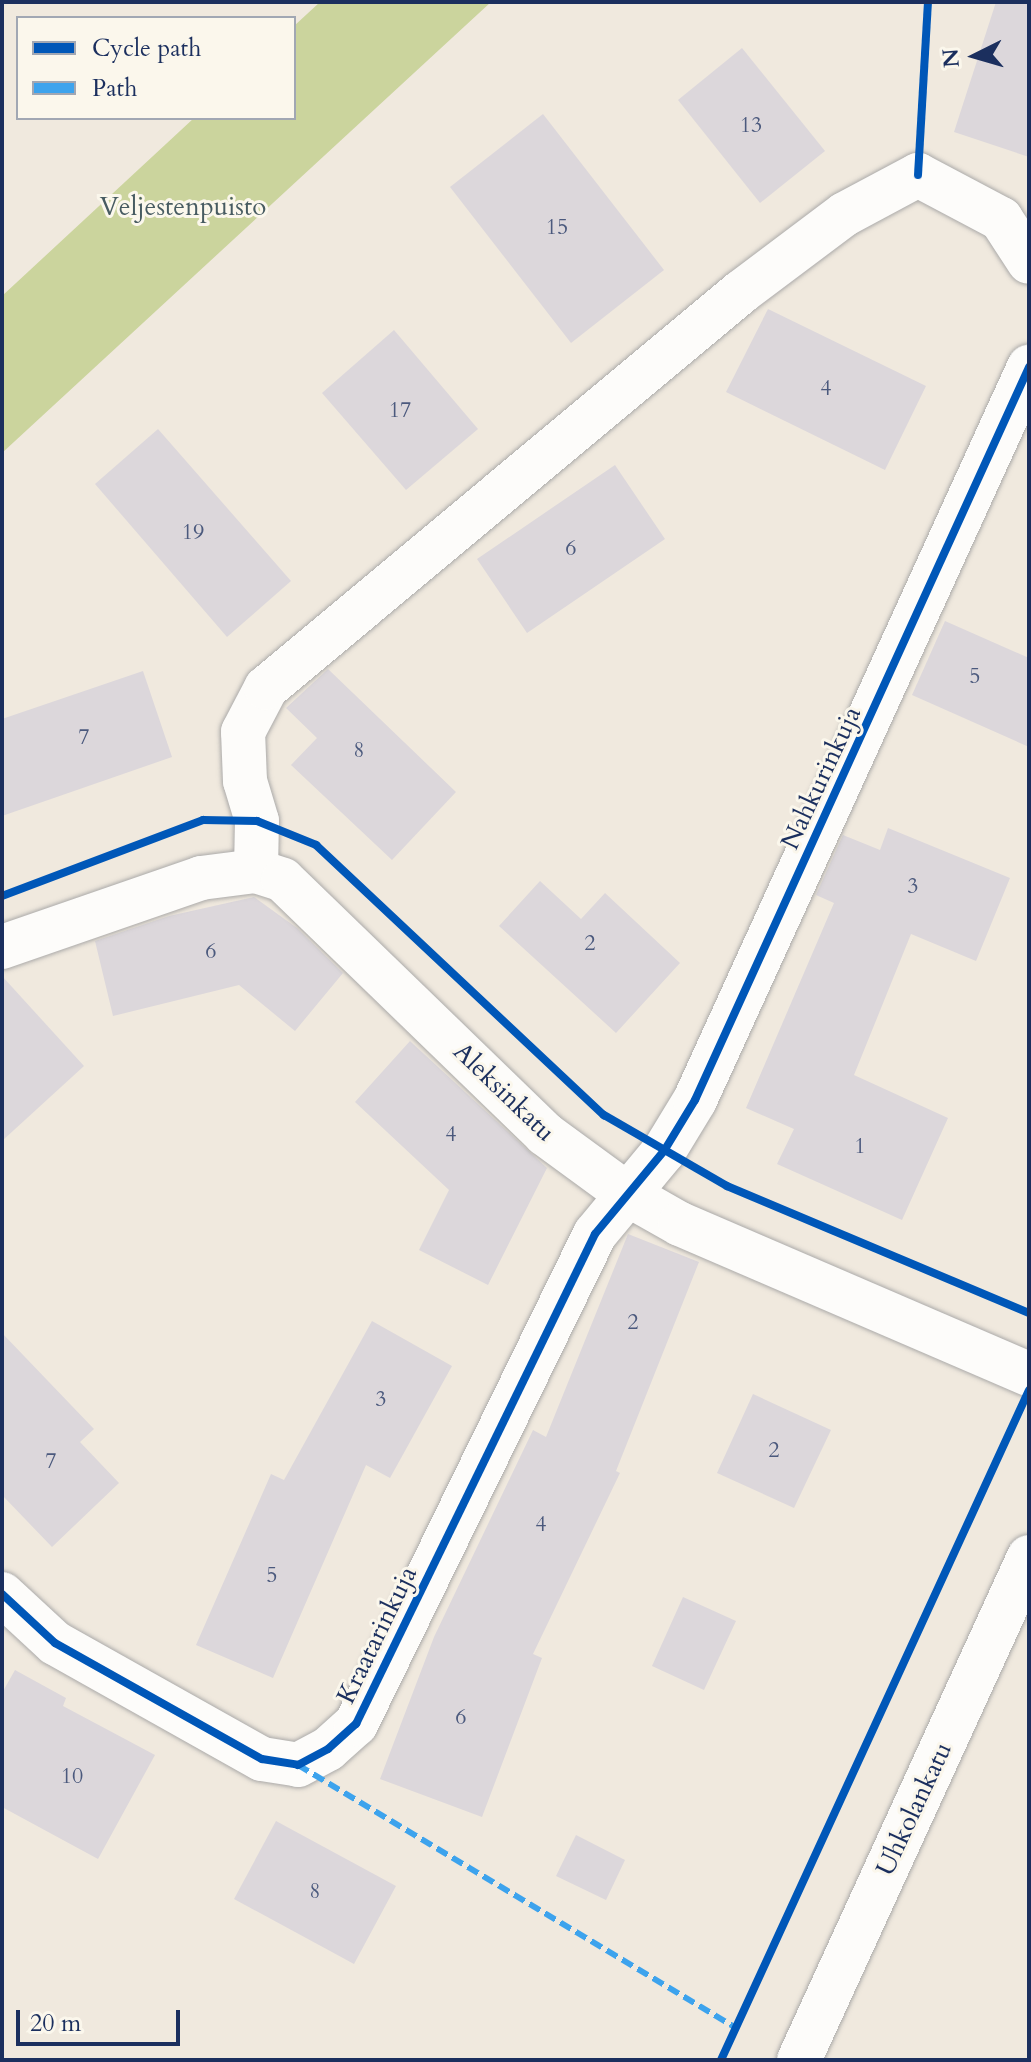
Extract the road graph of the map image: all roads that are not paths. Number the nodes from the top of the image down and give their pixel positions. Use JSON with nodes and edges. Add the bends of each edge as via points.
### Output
{"nodes":[{"id":1,"x":1029,"y":262,"type":"edge"},
{"id":2,"x":1029,"y":367,"type":"edge"},
{"id":3,"x":256,"y":871,"type":"junction"},
{"id":4,"x":2,"y":947,"type":"edge"},
{"id":5,"x":627,"y":1194,"type":"junction"},
{"id":6,"x":1029,"y":1374,"type":"edge"},
{"id":7,"x":1029,"y":1557,"type":"edge"},
{"id":8,"x":2,"y":1594,"type":"edge"},
{"id":9,"x":804,"y":2059,"type":"edge"}],
"edges":[{"from":1,"to":3,"type":"street","via":[[1001,219],[918,175],[845,214],[741,292],[266,688],[243,732],[245,781],[257,821]]},
{"from":2,"to":5,"type":"street","name":"Nahkurinkuja","via":[[695,1100],[664,1151]]},
{"from":3,"to":4,"type":"street","via":[[201,878]]},
{"from":3,"to":5,"type":"street","name":"Aleksinkatu","via":[[299,891],[545,1134]]},
{"from":5,"to":6,"type":"street","name":"Aleksinkatu","via":[[680,1224]]},
{"from":5,"to":8,"type":"street","name":"Kraatarinkuja","via":[[595,1234],[356,1724],[328,1749],[298,1765],[262,1759],[55,1643]]},
{"from":7,"to":9,"type":"street","name":"Uhkolankatu"}]}
